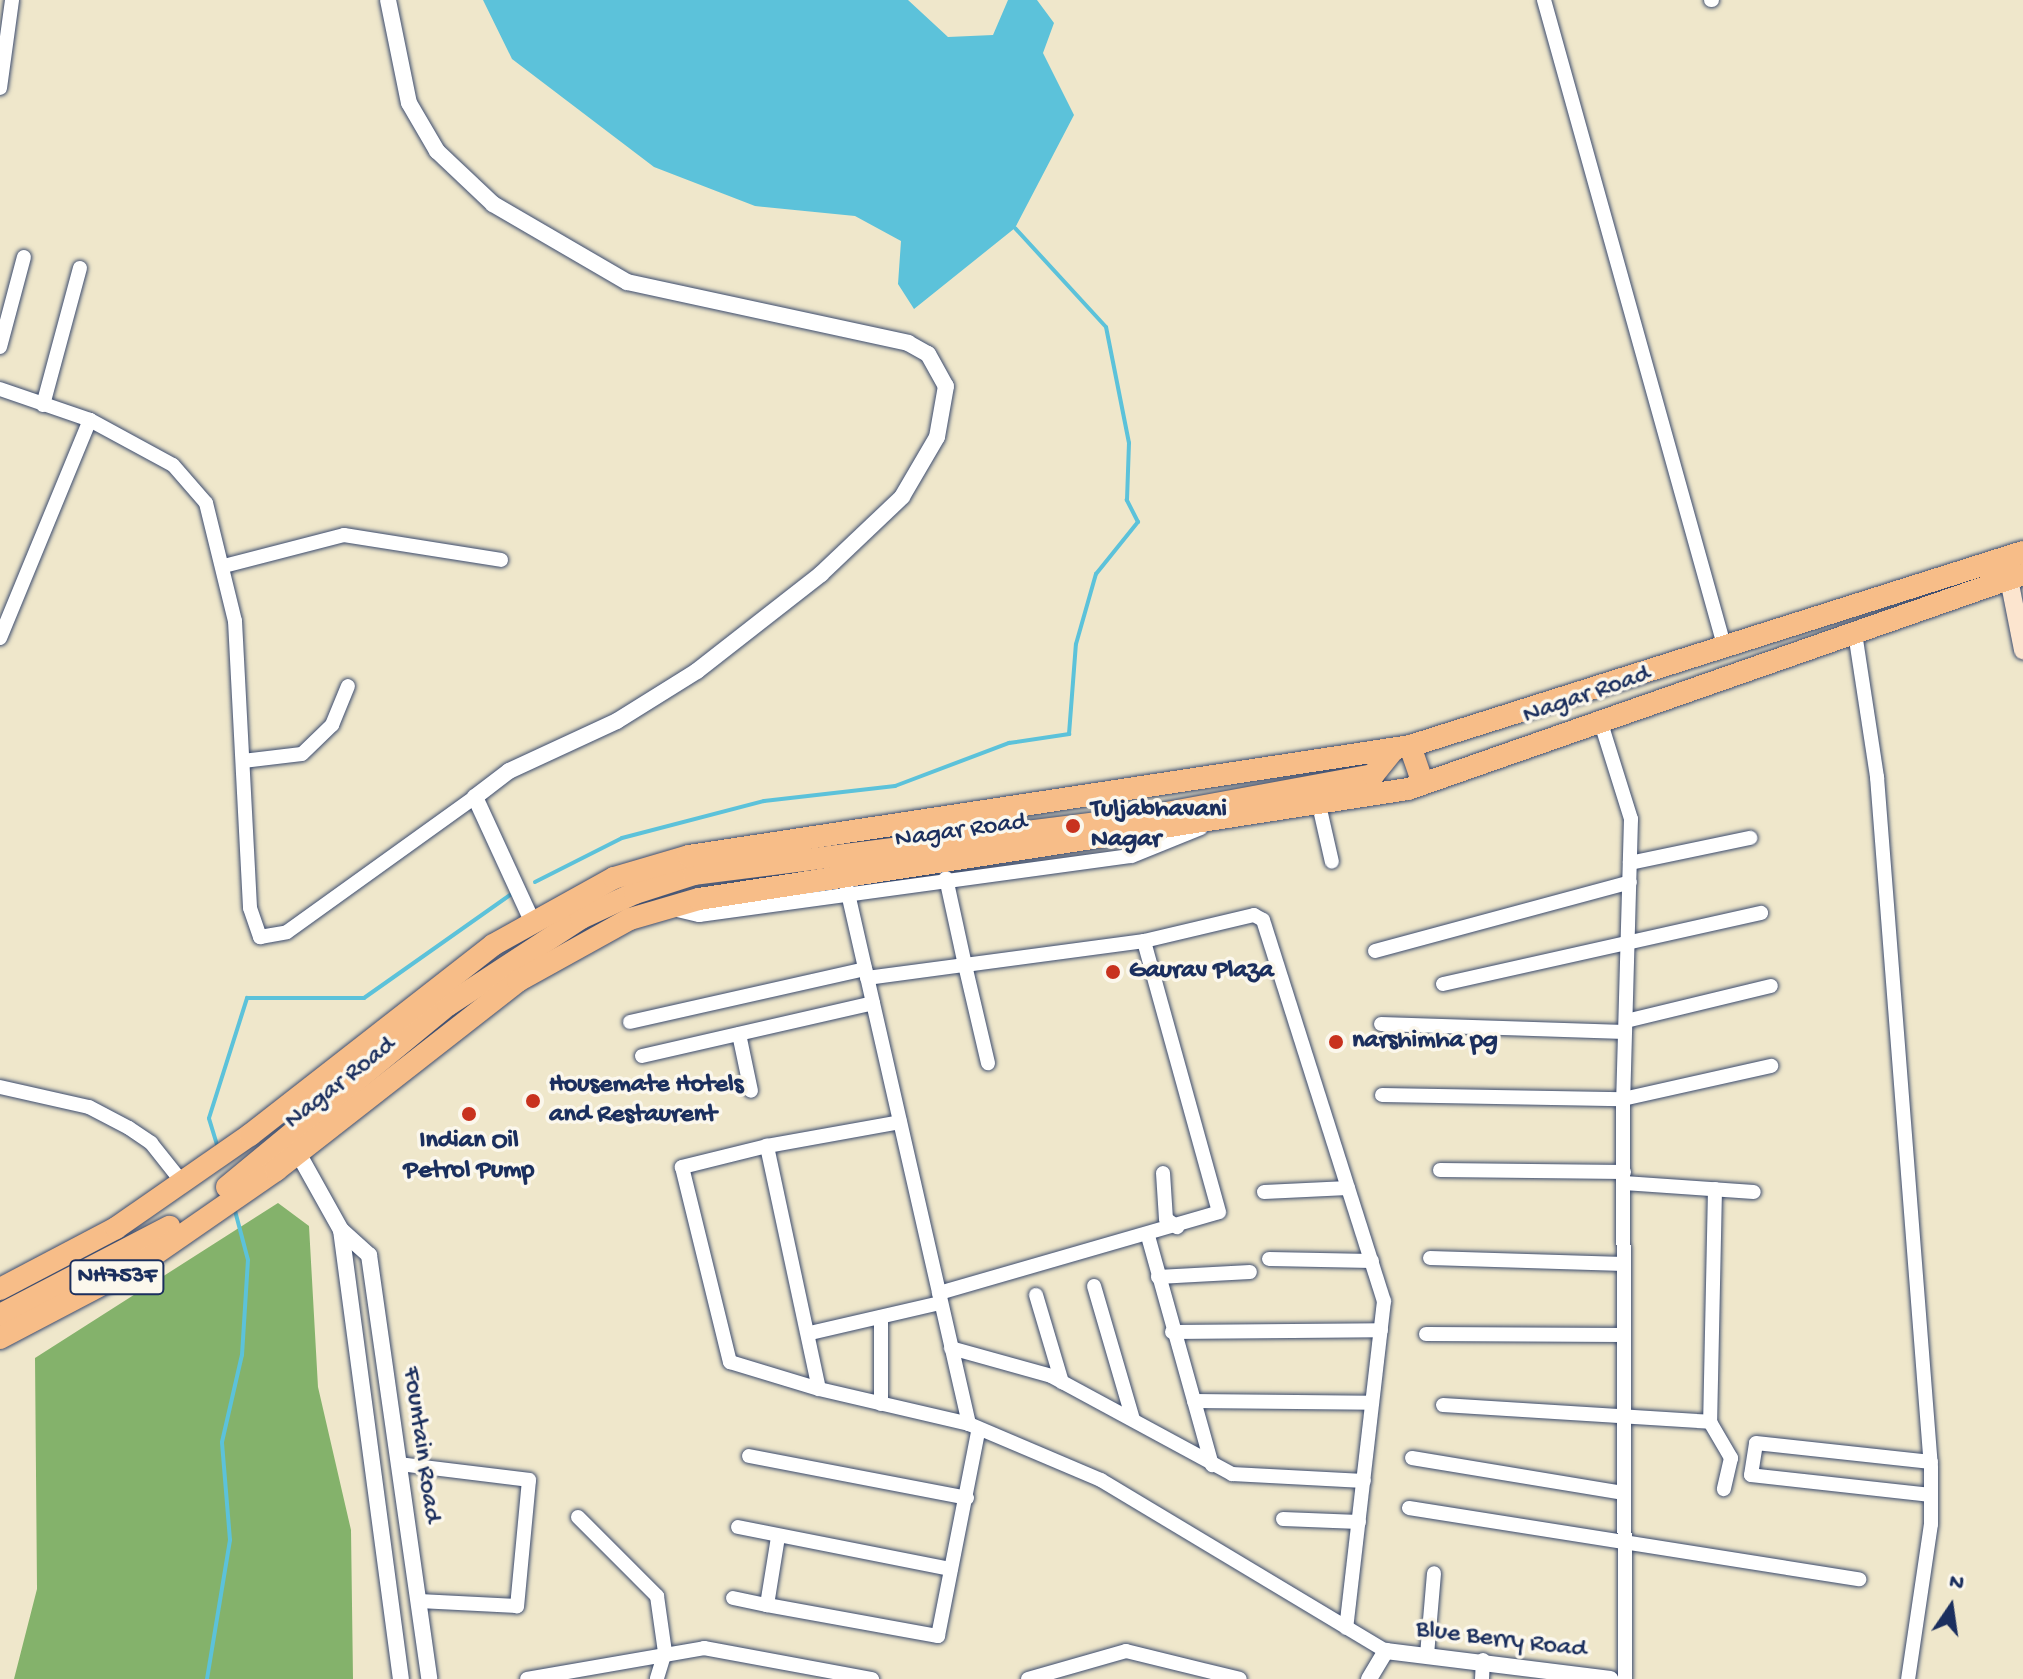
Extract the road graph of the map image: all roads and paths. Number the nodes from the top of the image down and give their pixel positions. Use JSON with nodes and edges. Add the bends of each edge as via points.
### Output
{"nodes":[{"id":1,"x":12,"y":0,"type":"edge"},
{"id":2,"x":388,"y":0,"type":"edge"},
{"id":3,"x":1544,"y":0,"type":"edge"},
{"id":4,"x":0,"y":88,"type":"edge"},
{"id":5,"x":24,"y":257,"type":"dead end"},
{"id":6,"x":80,"y":268,"type":"dead end"},
{"id":7,"x":0,"y":347,"type":"edge"},
{"id":8,"x":0,"y":389,"type":"edge"},
{"id":9,"x":44,"y":404,"type":"junction"},
{"id":10,"x":90,"y":420,"type":"junction"},
{"id":11,"x":501,"y":560,"type":"dead end"},
{"id":12,"x":224,"y":566,"type":"junction"},
{"id":13,"x":2015,"y":566,"type":"edge"},
{"id":14,"x":1855,"y":633,"type":"junction"},
{"id":15,"x":0,"y":638,"type":"edge"},
{"id":16,"x":1724,"y":645,"type":"junction"},
{"id":17,"x":2023,"y":650,"type":"edge"},
{"id":18,"x":348,"y":686,"type":"dead end"},
{"id":19,"x":1600,"y":720,"type":"junction"},
{"id":20,"x":1402,"y":748,"type":"junction"},
{"id":21,"x":243,"y":761,"type":"junction"},
{"id":22,"x":1423,"y":783,"type":"junction"},
{"id":23,"x":475,"y":797,"type":"junction"},
{"id":24,"x":1319,"y":805,"type":"junction"},
{"id":25,"x":1209,"y":824,"type":"junction"},
{"id":26,"x":1750,"y":838,"type":"dead end"},
{"id":27,"x":1332,"y":862,"type":"dead end"},
{"id":28,"x":1630,"y":863,"type":"junction"},
{"id":29,"x":946,"y":878,"type":"junction"},
{"id":30,"x":1630,"y":882,"type":"junction"},
{"id":31,"x":847,"y":889,"type":"junction"},
{"id":32,"x":667,"y":908,"type":"junction"},
{"id":33,"x":1761,"y":913,"type":"dead end"},
{"id":34,"x":531,"y":919,"type":"junction"},
{"id":35,"x":1144,"y":941,"type":"junction"},
{"id":36,"x":1628,"y":942,"type":"junction"},
{"id":37,"x":1375,"y":951,"type":"dead end"},
{"id":38,"x":965,"y":965,"type":"junction"},
{"id":39,"x":866,"y":974,"type":"junction"},
{"id":40,"x":1443,"y":984,"type":"dead end"},
{"id":41,"x":1771,"y":986,"type":"dead end"},
{"id":42,"x":873,"y":1003,"type":"junction"},
{"id":43,"x":630,"y":1022,"type":"dead end"},
{"id":44,"x":1381,"y":1024,"type":"dead end"},
{"id":45,"x":1626,"y":1027,"type":"junction"},
{"id":46,"x":739,"y":1034,"type":"junction"},
{"id":47,"x":642,"y":1056,"type":"dead end"},
{"id":48,"x":988,"y":1063,"type":"dead end"},
{"id":49,"x":1771,"y":1066,"type":"dead end"},
{"id":50,"x":0,"y":1087,"type":"edge"},
{"id":51,"x":751,"y":1091,"type":"dead end"},
{"id":52,"x":303,"y":1094,"type":"junction"},
{"id":53,"x":1382,"y":1095,"type":"dead end"},
{"id":54,"x":1623,"y":1099,"type":"junction"},
{"id":55,"x":900,"y":1122,"type":"junction"},
{"id":56,"x":291,"y":1146,"type":"junction"},
{"id":57,"x":767,"y":1146,"type":"junction"},
{"id":58,"x":1440,"y":1170,"type":"dead end"},
{"id":59,"x":1163,"y":1173,"type":"dead end"},
{"id":60,"x":1624,"y":1178,"type":"junction"},
{"id":61,"x":182,"y":1182,"type":"junction"},
{"id":62,"x":1348,"y":1188,"type":"junction"},
{"id":63,"x":1715,"y":1189,"type":"junction"},
{"id":64,"x":1264,"y":1192,"type":"dead end"},
{"id":65,"x":1754,"y":1192,"type":"dead end"},
{"id":66,"x":230,"y":1193,"type":"junction"},
{"id":67,"x":1177,"y":1227,"type":"junction"},
{"id":68,"x":341,"y":1230,"type":"junction"},
{"id":69,"x":1148,"y":1236,"type":"junction"},
{"id":70,"x":1430,"y":1258,"type":"dead end"},
{"id":71,"x":1269,"y":1259,"type":"dead end"},
{"id":72,"x":1372,"y":1261,"type":"junction"},
{"id":73,"x":1624,"y":1264,"type":"junction"},
{"id":74,"x":1250,"y":1272,"type":"dead end"},
{"id":75,"x":1158,"y":1277,"type":"junction"},
{"id":76,"x":1094,"y":1286,"type":"dead end"},
{"id":77,"x":0,"y":1289,"type":"edge"},
{"id":78,"x":1036,"y":1295,"type":"dead end"},
{"id":79,"x":939,"y":1298,"type":"junction"},
{"id":80,"x":0,"y":1315,"type":"edge"},
{"id":81,"x":881,"y":1317,"type":"junction"},
{"id":82,"x":1381,"y":1330,"type":"junction"},
{"id":83,"x":1172,"y":1332,"type":"junction"},
{"id":84,"x":810,"y":1333,"type":"junction"},
{"id":85,"x":1426,"y":1334,"type":"dead end"},
{"id":86,"x":1624,"y":1335,"type":"junction"},
{"id":87,"x":0,"y":1338,"type":"edge"},
{"id":88,"x":951,"y":1348,"type":"junction"},
{"id":89,"x":1062,"y":1382,"type":"junction"},
{"id":90,"x":819,"y":1389,"type":"junction"},
{"id":91,"x":1194,"y":1401,"type":"junction"},
{"id":92,"x":1372,"y":1403,"type":"junction"},
{"id":93,"x":881,"y":1404,"type":"junction"},
{"id":94,"x":1443,"y":1405,"type":"dead end"},
{"id":95,"x":1624,"y":1415,"type":"junction"},
{"id":96,"x":1133,"y":1419,"type":"junction"},
{"id":97,"x":1710,"y":1422,"type":"junction"},
{"id":98,"x":973,"y":1429,"type":"junction"},
{"id":99,"x":749,"y":1456,"type":"dead end"},
{"id":100,"x":1412,"y":1458,"type":"dead end"},
{"id":101,"x":1931,"y":1462,"type":"junction"},
{"id":102,"x":399,"y":1464,"type":"junction"},
{"id":103,"x":1212,"y":1465,"type":"junction"},
{"id":104,"x":1364,"y":1481,"type":"junction"},
{"id":105,"x":1724,"y":1489,"type":"dead end"},
{"id":106,"x":1624,"y":1493,"type":"junction"},
{"id":107,"x":1931,"y":1495,"type":"junction"},
{"id":108,"x":967,"y":1498,"type":"junction"},
{"id":109,"x":1409,"y":1508,"type":"dead end"},
{"id":110,"x":578,"y":1517,"type":"dead end"},
{"id":111,"x":1283,"y":1519,"type":"dead end"},
{"id":112,"x":1359,"y":1522,"type":"junction"},
{"id":113,"x":738,"y":1527,"type":"dead end"},
{"id":114,"x":778,"y":1537,"type":"junction"},
{"id":115,"x":1624,"y":1545,"type":"junction"},
{"id":116,"x":951,"y":1569,"type":"junction"},
{"id":117,"x":1434,"y":1573,"type":"dead end"},
{"id":118,"x":1859,"y":1579,"type":"dead end"},
{"id":119,"x":733,"y":1598,"type":"dead end"},
{"id":120,"x":767,"y":1605,"type":"junction"},
{"id":121,"x":420,"y":1610,"type":"junction"},
{"id":122,"x":392,"y":1620,"type":"junction"},
{"id":123,"x":1346,"y":1628,"type":"junction"},
{"id":124,"x":1386,"y":1651,"type":"junction"},
{"id":125,"x":665,"y":1652,"type":"junction"},
{"id":126,"x":1427,"y":1655,"type":"junction"},
{"id":127,"x":1483,"y":1660,"type":"junction"},
{"id":128,"x":1572,"y":1675,"type":"edge"},
{"id":129,"x":401,"y":1679,"type":"edge"},
{"id":130,"x":429,"y":1679,"type":"edge"},
{"id":131,"x":527,"y":1679,"type":"edge"},
{"id":132,"x":657,"y":1679,"type":"edge"},
{"id":133,"x":872,"y":1679,"type":"edge"},
{"id":134,"x":1028,"y":1679,"type":"edge"},
{"id":135,"x":1240,"y":1679,"type":"edge"},
{"id":136,"x":1369,"y":1679,"type":"edge"},
{"id":137,"x":1482,"y":1679,"type":"edge"},
{"id":138,"x":1610,"y":1679,"type":"edge"},
{"id":139,"x":1625,"y":1679,"type":"edge"},
{"id":140,"x":1908,"y":1679,"type":"edge"}],
"edges":[{"from":1,"to":4,"type":"street"},
{"from":2,"to":23,"type":"street","via":[[409,103],[437,151],[493,204],[627,282],[908,343],[928,354],[946,386],[937,437],[902,497],[821,574],[697,671],[617,721],[509,771]]},
{"from":3,"to":16,"type":"street","via":[[1618,244]]},
{"from":5,"to":7,"type":"street"},
{"from":6,"to":9,"type":"street"},
{"from":8,"to":9,"type":"street"},
{"from":9,"to":10,"type":"street"},
{"from":10,"to":12,"type":"street","via":[[195,484]]},
{"from":10,"to":15,"type":"street"},
{"from":11,"to":12,"type":"street","via":[[344,535]]},
{"from":12,"to":21,"type":"street"},
{"from":13,"to":14,"type":"highway","name":"Nagar Road"},
{"from":13,"to":16,"type":"highway","name":"Nagar Road","number":"NH753F"},
{"from":13,"to":17,"type":"main road"},
{"from":14,"to":19,"type":"highway","name":"Nagar Road"},
{"from":14,"to":101,"type":"street","via":[[1877,777]]},
{"from":16,"to":20,"type":"highway","name":"Nagar Road","number":"NH753F"},
{"from":18,"to":21,"type":"street","via":[[332,725],[302,754]]},
{"from":19,"to":22,"type":"highway","name":"Nagar Road"},
{"from":19,"to":28,"type":"street","via":[[1631,819]]},
{"from":20,"to":22,"type":"highway"},
{"from":20,"to":34,"type":"highway","name":"Nagar Road","number":"NH753F","via":[[689,856],[614,878]]},
{"from":20,"to":56,"type":"highway","via":[[1373,775],[1150,816],[694,874],[581,918],[402,1040]]},
{"from":21,"to":23,"type":"street","via":[[250,908],[260,937],[287,932]]},
{"from":22,"to":24,"type":"highway","name":"Nagar Road"},
{"from":23,"to":34,"type":"street"},
{"from":24,"to":25,"type":"highway","name":"Nagar Road"},
{"from":24,"to":27,"type":"street"},
{"from":25,"to":29,"type":"street","via":[[1132,856]]},
{"from":25,"to":32,"type":"highway","name":"Nagar Road"},
{"from":26,"to":28,"type":"street"},
{"from":28,"to":30,"type":"street"},
{"from":29,"to":31,"type":"street"},
{"from":29,"to":38,"type":"street"},
{"from":30,"to":36,"type":"street"},
{"from":30,"to":37,"type":"street"},
{"from":31,"to":32,"type":"street","via":[[699,915]]},
{"from":31,"to":39,"type":"street"},
{"from":32,"to":56,"type":"highway","name":"Nagar Road","via":[[573,946]]},
{"from":33,"to":36,"type":"street"},
{"from":34,"to":52,"type":"highway","name":"Nagar Road","number":"NH753F"},
{"from":35,"to":38,"type":"street"},
{"from":35,"to":62,"type":"street","via":[[1254,915],[1263,920]]},
{"from":35,"to":67,"type":"street","via":[[1221,1203],[1216,1214]]},
{"from":36,"to":40,"type":"street"},
{"from":36,"to":45,"type":"street"},
{"from":38,"to":39,"type":"street"},
{"from":38,"to":48,"type":"street"},
{"from":39,"to":42,"type":"street"},
{"from":39,"to":43,"type":"street"},
{"from":41,"to":45,"type":"street"},
{"from":42,"to":46,"type":"street"},
{"from":42,"to":55,"type":"street"},
{"from":44,"to":45,"type":"street"},
{"from":45,"to":54,"type":"street"},
{"from":46,"to":47,"type":"street"},
{"from":46,"to":51,"type":"street"},
{"from":49,"to":54,"type":"street"},
{"from":50,"to":61,"type":"street","via":[[89,1107],[151,1143]]},
{"from":52,"to":56,"type":"highway"},
{"from":52,"to":61,"type":"highway","name":"Nagar Road","number":"NH753F"},
{"from":53,"to":54,"type":"street"},
{"from":54,"to":60,"type":"street"},
{"from":55,"to":57,"type":"street"},
{"from":55,"to":79,"type":"street"},
{"from":56,"to":66,"type":"highway"},
{"from":56,"to":68,"type":"street","name":"Fountain Road"},
{"from":57,"to":84,"type":"street"},
{"from":57,"to":90,"type":"street","via":[[682,1167],[725,1357]]},
{"from":58,"to":60,"type":"street"},
{"from":59,"to":67,"type":"street","via":[[1166,1219]]},
{"from":60,"to":63,"type":"street"},
{"from":60,"to":73,"type":"street"},
{"from":61,"to":77,"type":"highway","name":"Nagar Road","number":"NH753F","via":[[116,1228]]},
{"from":62,"to":64,"type":"street"},
{"from":62,"to":72,"type":"street"},
{"from":63,"to":65,"type":"street"},
{"from":63,"to":97,"type":"street"},
{"from":66,"to":80,"type":"highway"},
{"from":66,"to":87,"type":"highway","number":"NH753F","via":[[139,1265]]},
{"from":67,"to":69,"type":"street"},
{"from":68,"to":102,"type":"street","name":"Fountain Road","via":[[369,1255]]},
{"from":68,"to":122,"type":"street","name":"Fountain Road"},
{"from":69,"to":75,"type":"street"},
{"from":69,"to":79,"type":"street"},
{"from":70,"to":73,"type":"street"},
{"from":71,"to":72,"type":"street"},
{"from":72,"to":82,"type":"street","via":[[1384,1301]]},
{"from":73,"to":86,"type":"street"},
{"from":74,"to":75,"type":"street"},
{"from":75,"to":83,"type":"street"},
{"from":76,"to":96,"type":"street"},
{"from":78,"to":89,"type":"street"},
{"from":79,"to":81,"type":"street"},
{"from":79,"to":88,"type":"street"},
{"from":81,"to":84,"type":"street"},
{"from":81,"to":93,"type":"street"},
{"from":82,"to":83,"type":"street"},
{"from":82,"to":92,"type":"street"},
{"from":83,"to":91,"type":"street"},
{"from":84,"to":90,"type":"street"},
{"from":85,"to":86,"type":"street"},
{"from":86,"to":95,"type":"street"},
{"from":88,"to":89,"type":"street"},
{"from":88,"to":98,"type":"street"},
{"from":89,"to":96,"type":"street"},
{"from":90,"to":93,"type":"street"},
{"from":91,"to":92,"type":"street"},
{"from":91,"to":103,"type":"street"},
{"from":92,"to":104,"type":"street"},
{"from":93,"to":98,"type":"street"},
{"from":94,"to":95,"type":"street"},
{"from":95,"to":97,"type":"street"},
{"from":95,"to":106,"type":"street"},
{"from":96,"to":103,"type":"street"},
{"from":97,"to":105,"type":"street","via":[[1731,1458]]},
{"from":98,"to":108,"type":"street"},
{"from":98,"to":123,"type":"street","via":[[1040,1451],[1101,1480]]},
{"from":99,"to":108,"type":"street"},
{"from":100,"to":106,"type":"street"},
{"from":101,"to":107,"type":"street"},
{"from":101,"to":107,"type":"street","via":[[1756,1443],[1751,1475]]},
{"from":102,"to":121,"type":"street","name":"Fountain Road"},
{"from":102,"to":121,"type":"street","via":[[529,1480],[517,1606]]},
{"from":103,"to":104,"type":"street","via":[[1242,1477]]},
{"from":104,"to":112,"type":"street"},
{"from":106,"to":115,"type":"street"},
{"from":107,"to":140,"type":"street"},
{"from":108,"to":116,"type":"street"},
{"from":109,"to":115,"type":"street"},
{"from":110,"to":125,"type":"street","via":[[657,1596]]},
{"from":111,"to":112,"type":"street"},
{"from":112,"to":123,"type":"street"},
{"from":113,"to":114,"type":"street"},
{"from":114,"to":116,"type":"street"},
{"from":114,"to":120,"type":"street"},
{"from":115,"to":118,"type":"street"},
{"from":115,"to":139,"type":"street"},
{"from":116,"to":120,"type":"street","via":[[938,1636]]},
{"from":117,"to":126,"type":"street"},
{"from":119,"to":120,"type":"street"},
{"from":121,"to":122,"type":"street"},
{"from":121,"to":130,"type":"street","name":"Fountain Road"},
{"from":122,"to":129,"type":"street","name":"Fountain Road"},
{"from":123,"to":124,"type":"street"},
{"from":124,"to":126,"type":"street","name":"Blue Berry Road"},
{"from":124,"to":136,"type":"street"},
{"from":125,"to":131,"type":"street"},
{"from":125,"to":132,"type":"street"},
{"from":125,"to":133,"type":"street","via":[[704,1648]]},
{"from":126,"to":127,"type":"street","name":"Blue Berry Road"},
{"from":127,"to":128,"type":"street","name":"Blue Berry Road"},
{"from":127,"to":137,"type":"street"},
{"from":128,"to":138,"type":"street","name":"Blue Berry Road"},
{"from":134,"to":135,"type":"street","via":[[1126,1651]]}]}
